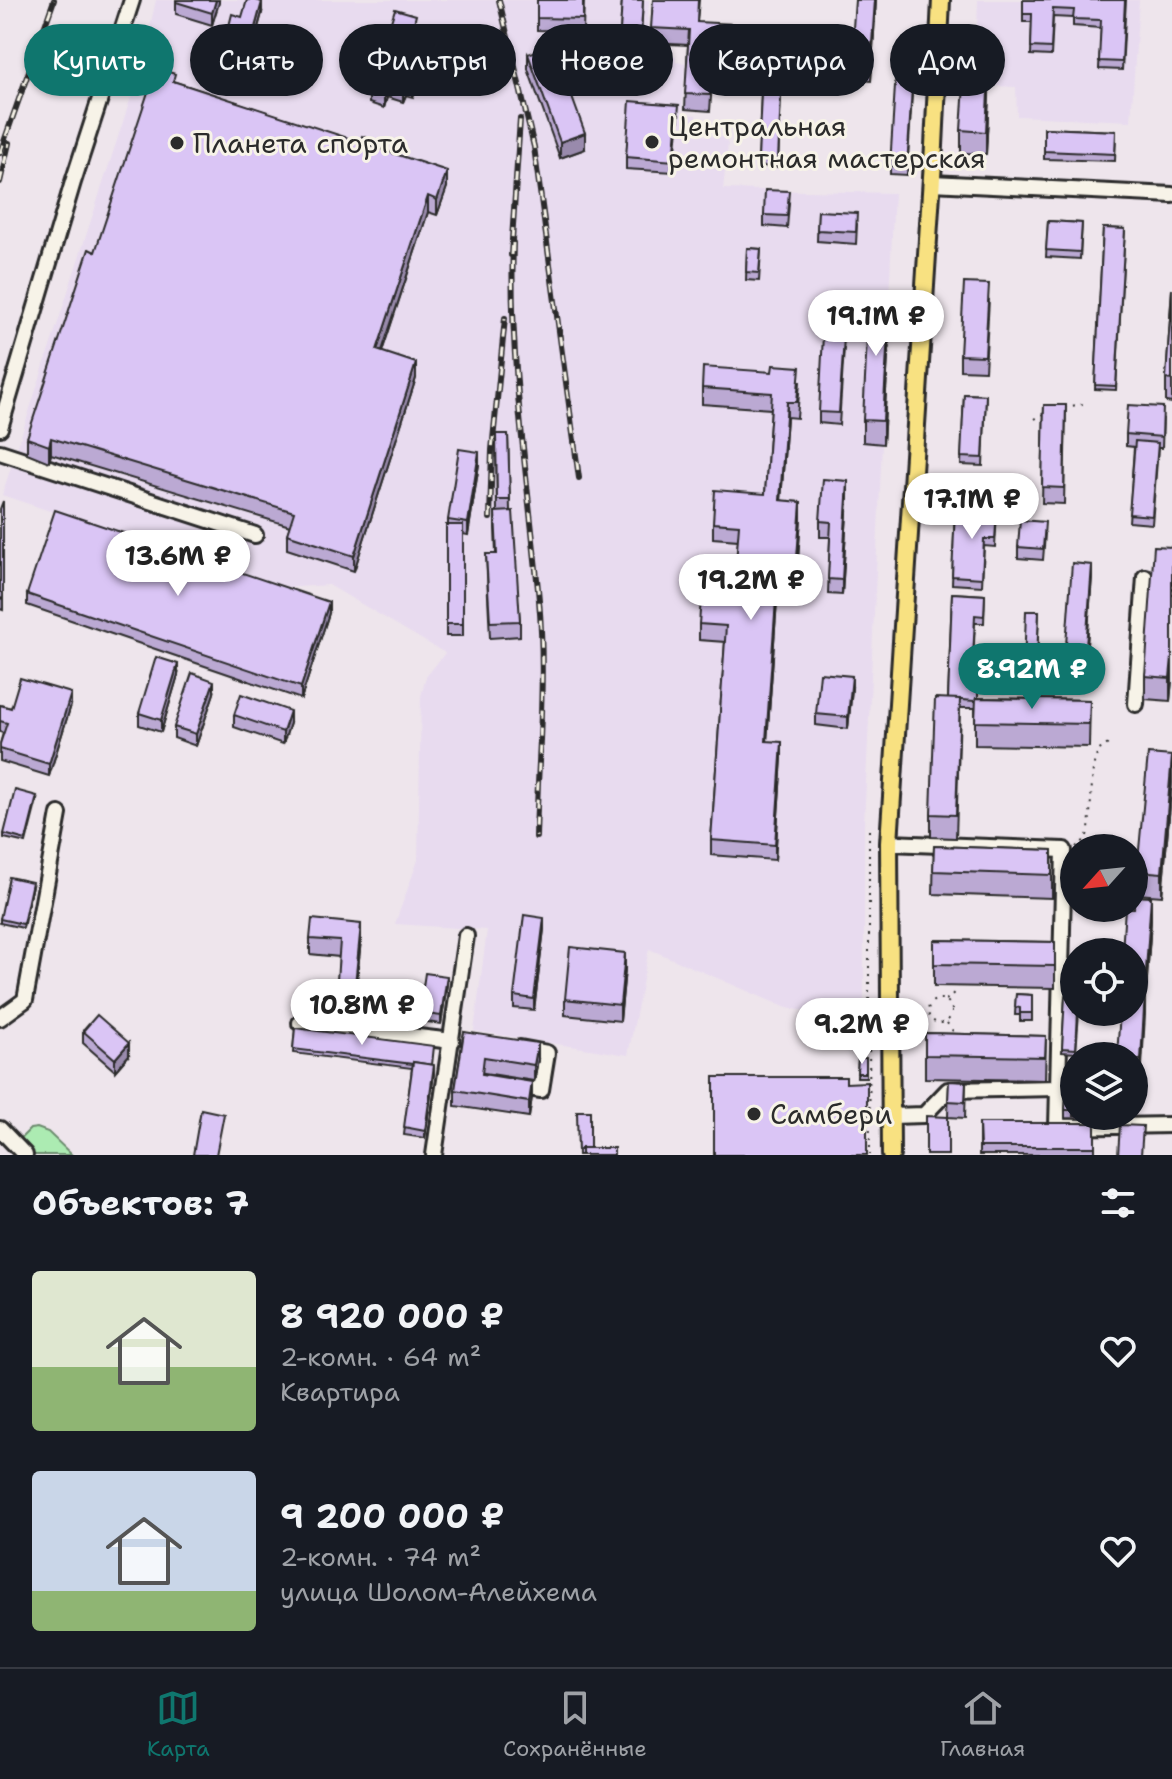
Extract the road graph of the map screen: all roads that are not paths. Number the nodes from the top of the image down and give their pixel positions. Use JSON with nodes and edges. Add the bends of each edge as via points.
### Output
{"nodes":[{"id":1,"x":132,"y":0,"type":"edge"},
{"id":2,"x":941,"y":0,"type":"edge"},
{"id":3,"x":932,"y":183,"type":"junction"},
{"id":4,"x":1172,"y":195,"type":"edge"},
{"id":5,"x":0,"y":428,"type":"edge"},
{"id":6,"x":0,"y":452,"type":"edge"},
{"id":7,"x":255,"y":535,"type":"dead end"},
{"id":8,"x":1145,"y":577,"type":"dead end"},
{"id":9,"x":1136,"y":704,"type":"dead end"},
{"id":10,"x":59,"y":814,"type":"dead end"},
{"id":11,"x":889,"y":843,"type":"junction"},
{"id":12,"x":466,"y":936,"type":"dead end"},
{"id":13,"x":0,"y":1018,"type":"edge"},
{"id":14,"x":300,"y":1023,"type":"dead end"},
{"id":15,"x":452,"y":1039,"type":"junction"},
{"id":16,"x":468,"y":1040,"type":"edge"},
{"id":17,"x":500,"y":1045,"type":"edge"},
{"id":18,"x":494,"y":1083,"type":"edge"},
{"id":19,"x":1058,"y":1088,"type":"junction"},
{"id":20,"x":891,"y":1116,"type":"junction"},
{"id":21,"x":1172,"y":1125,"type":"edge"},
{"id":22,"x":0,"y":1129,"type":"edge"},
{"id":23,"x":25,"y":1155,"type":"edge"},
{"id":24,"x":434,"y":1155,"type":"edge"},
{"id":25,"x":891,"y":1155,"type":"edge"}],
"edges":[{"from":1,"to":5,"type":"street"},
{"from":2,"to":3,"type":"main road"},
{"from":3,"to":4,"type":"street"},
{"from":3,"to":11,"type":"main road"},
{"from":6,"to":7,"type":"street"},
{"from":8,"to":9,"type":"street"},
{"from":10,"to":13,"type":"street","via":[[25,1000]]},
{"from":11,"to":19,"type":"street","via":[[1064,850]]},
{"from":11,"to":20,"type":"main road"},
{"from":12,"to":15,"type":"street"},
{"from":14,"to":15,"type":"street"},
{"from":15,"to":16,"type":"street"},
{"from":15,"to":24,"type":"street"},
{"from":17,"to":18,"type":"street","via":[[547,1053],[541,1090]]},
{"from":19,"to":20,"type":"street","via":[[948,1090],[924,1115]]},
{"from":19,"to":21,"type":"street","via":[[1057,1127]]},
{"from":20,"to":25,"type":"main road"},
{"from":22,"to":23,"type":"street"}]}
